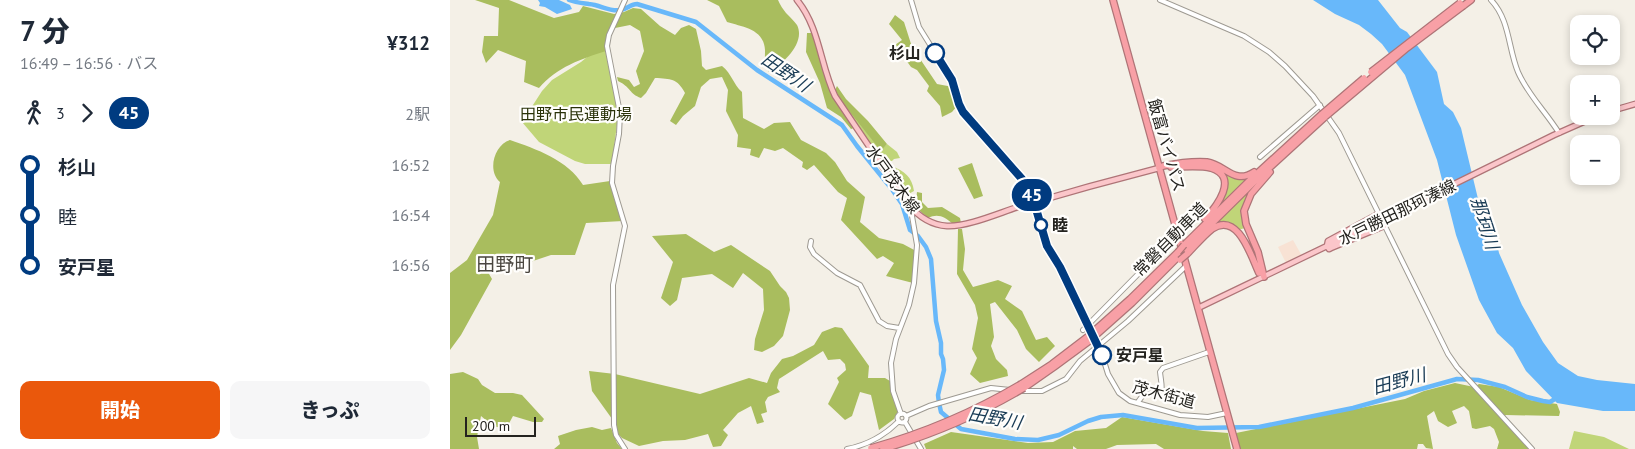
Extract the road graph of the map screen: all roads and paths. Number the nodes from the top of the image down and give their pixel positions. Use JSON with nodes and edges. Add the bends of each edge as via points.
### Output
{"nodes":[{"id":1,"x":625,"y":0,"type":"edge"},
{"id":2,"x":797,"y":0,"type":"edge"},
{"id":3,"x":911,"y":0,"type":"edge"},
{"id":4,"x":918,"y":0,"type":"edge"},
{"id":5,"x":1112,"y":0,"type":"edge"},
{"id":6,"x":1160,"y":0,"type":"edge"},
{"id":7,"x":1471,"y":0,"type":"edge"},
{"id":8,"x":1491,"y":0,"type":"edge"},
{"id":9,"x":1462,"y":3,"type":"edge"},
{"id":10,"x":1635,"y":104,"type":"edge"},
{"id":11,"x":1320,"y":105,"type":"junction"},
{"id":12,"x":1620,"y":108,"type":"edge"},
{"id":13,"x":1317,"y":121,"type":"junction"},
{"id":14,"x":1577,"y":125,"type":"edge"},
{"id":15,"x":1559,"y":133,"type":"junction"},
{"id":16,"x":1260,"y":157,"type":"dead end"},
{"id":17,"x":1178,"y":167,"type":"junction"},
{"id":18,"x":1159,"y":168,"type":"junction"},
{"id":19,"x":1164,"y":183,"type":"junction"},
{"id":20,"x":1035,"y":202,"type":"junction"},
{"id":21,"x":913,"y":210,"type":"junction"},
{"id":22,"x":1378,"y":214,"type":"junction"},
{"id":23,"x":1384,"y":226,"type":"junction"},
{"id":24,"x":1178,"y":237,"type":"junction"},
{"id":25,"x":811,"y":241,"type":"dead end"},
{"id":26,"x":1327,"y":246,"type":"junction"},
{"id":27,"x":1185,"y":248,"type":"junction"},
{"id":28,"x":1179,"y":254,"type":"junction"},
{"id":29,"x":1186,"y":266,"type":"junction"},
{"id":30,"x":1264,"y":277,"type":"junction"},
{"id":31,"x":1198,"y":308,"type":"junction"},
{"id":32,"x":1089,"y":326,"type":"junction"},
{"id":33,"x":899,"y":328,"type":"junction"},
{"id":34,"x":1083,"y":330,"type":"dead end"},
{"id":35,"x":1095,"y":333,"type":"junction"},
{"id":36,"x":1099,"y":345,"type":"junction"},
{"id":37,"x":1209,"y":352,"type":"junction"},
{"id":38,"x":1022,"y":386,"type":"junction"},
{"id":39,"x":1138,"y":402,"type":"junction"},
{"id":40,"x":901,"y":414,"type":"junction"},
{"id":41,"x":906,"y":416,"type":"junction"},
{"id":42,"x":1228,"y":416,"type":"junction"},
{"id":43,"x":899,"y":421,"type":"junction"},
{"id":44,"x":905,"y":422,"type":"junction"},
{"id":45,"x":869,"y":448,"type":"edge"},
{"id":46,"x":625,"y":449,"type":"edge"},
{"id":47,"x":847,"y":449,"type":"edge"},
{"id":48,"x":883,"y":449,"type":"edge"},
{"id":49,"x":921,"y":449,"type":"edge"},
{"id":50,"x":1237,"y":449,"type":"edge"},
{"id":51,"x":1532,"y":449,"type":"edge"}],
"edges":[{"from":1,"to":46,"type":"street","via":[[607,46],[620,113],[612,183],[625,226],[613,285],[614,425]]},
{"from":2,"to":21,"type":"main road","name":"水戸茂木線","via":[[814,28],[835,96]]},
{"from":3,"to":4,"type":"street"},
{"from":3,"to":20,"type":"street","name":"茂木街道","via":[[919,27],[952,80],[960,108],[1022,179]]},
{"from":5,"to":18,"type":"highway","name":"飯富バイパス"},
{"from":6,"to":11,"type":"street","via":[[1226,27],[1260,46],[1293,73]]},
{"from":7,"to":9,"type":"highway","name":"常磐自動車道"},
{"from":8,"to":15,"type":"street","via":[[1504,19],[1522,80]]},
{"from":9,"to":13,"type":"highway","name":"常磐自動車道","bridge":true,"via":[[1404,45]]},
{"from":10,"to":12,"type":"main road"},
{"from":11,"to":16,"type":"street"},
{"from":11,"to":22,"type":"street","via":[[1339,132]]},
{"from":13,"to":18,"type":"highway","via":[[1248,176],[1238,176],[1207,162],[1190,161]]},
{"from":13,"to":27,"type":"highway","name":"常磐自動車道"},
{"from":13,"to":30,"type":"highway","via":[[1246,202],[1246,224]]},
{"from":14,"to":15,"type":"main road","name":"水戸勝田那珂湊線"},
{"from":15,"to":26,"type":"main road","name":"水戸勝田那珂湊線"},
{"from":17,"to":18,"type":"highway"},
{"from":17,"to":19,"type":"highway","via":[[1165,171]]},
{"from":17,"to":27,"type":"highway","via":[[1214,169],[1221,174],[1224,186],[1218,203]]},
{"from":18,"to":19,"type":"highway","name":"飯富バイパス"},
{"from":18,"to":20,"type":"main road","name":"水戸茂木線"},
{"from":19,"to":24,"type":"highway","name":"飯富バイパス"},
{"from":20,"to":21,"type":"main road","name":"水戸茂木線","via":[[952,226],[935,223]]},
{"from":20,"to":32,"type":"street","name":"茂木街道","via":[[1047,246]]},
{"from":21,"to":33,"type":"street","via":[[917,259],[909,305]]},
{"from":22,"to":23,"type":"street"},
{"from":22,"to":26,"type":"main road","via":[[1328,241]]},
{"from":23,"to":26,"type":"main road","via":[[1332,248]]},
{"from":23,"to":51,"type":"street","via":[[1448,354]]},
{"from":24,"to":29,"type":"highway","name":"飯富バイパス"},
{"from":24,"to":32,"type":"street"},
{"from":25,"to":33,"type":"street","via":[[814,254],[860,286],[879,321]]},
{"from":26,"to":30,"type":"main road","name":"水戸勝田那珂湊線"},
{"from":27,"to":28,"type":"highway","bridge":true},
{"from":27,"to":28,"type":"highway","bridge":true},
{"from":27,"to":30,"type":"highway","via":[[1214,228],[1230,226],[1242,237]]},
{"from":28,"to":35,"type":"highway"},
{"from":28,"to":35,"type":"highway","via":[[1120,317]]},
{"from":29,"to":31,"type":"highway","name":"飯富バイパス"},
{"from":29,"to":36,"type":"street"},
{"from":30,"to":31,"type":"main road","name":"水戸勝田那珂湊線"},
{"from":31,"to":37,"type":"highway","name":"飯富バイパス"},
{"from":32,"to":34,"type":"street"},
{"from":32,"to":36,"type":"street","name":"茂木街道"},
{"from":33,"to":40,"type":"street","via":[[891,378]]},
{"from":35,"to":38,"type":"highway","via":[[1054,367]]},
{"from":36,"to":39,"type":"street","name":"茂木街道","via":[[1116,388],[1123,397]]},
{"from":36,"to":41,"type":"street","via":[[1066,379],[1042,391],[991,388]]},
{"from":37,"to":39,"type":"street","via":[[1163,368],[1160,372],[1162,390],[1143,395]]},
{"from":37,"to":42,"type":"highway","name":"飯富バイパス"},
{"from":38,"to":45,"type":"highway","bridge":true,"via":[[938,426]]},
{"from":38,"to":48,"type":"highway","bridge":true,"via":[[972,416]]},
{"from":39,"to":42,"type":"street","name":"茂木街道","via":[[1175,414]]},
{"from":40,"to":41,"type":"street"},
{"from":40,"to":43,"type":"street"},
{"from":41,"to":44,"type":"street"},
{"from":42,"to":50,"type":"highway"},
{"from":43,"to":44,"type":"street"},
{"from":43,"to":47,"type":"street","via":[[870,443]]},
{"from":44,"to":49,"type":"street"}]}
